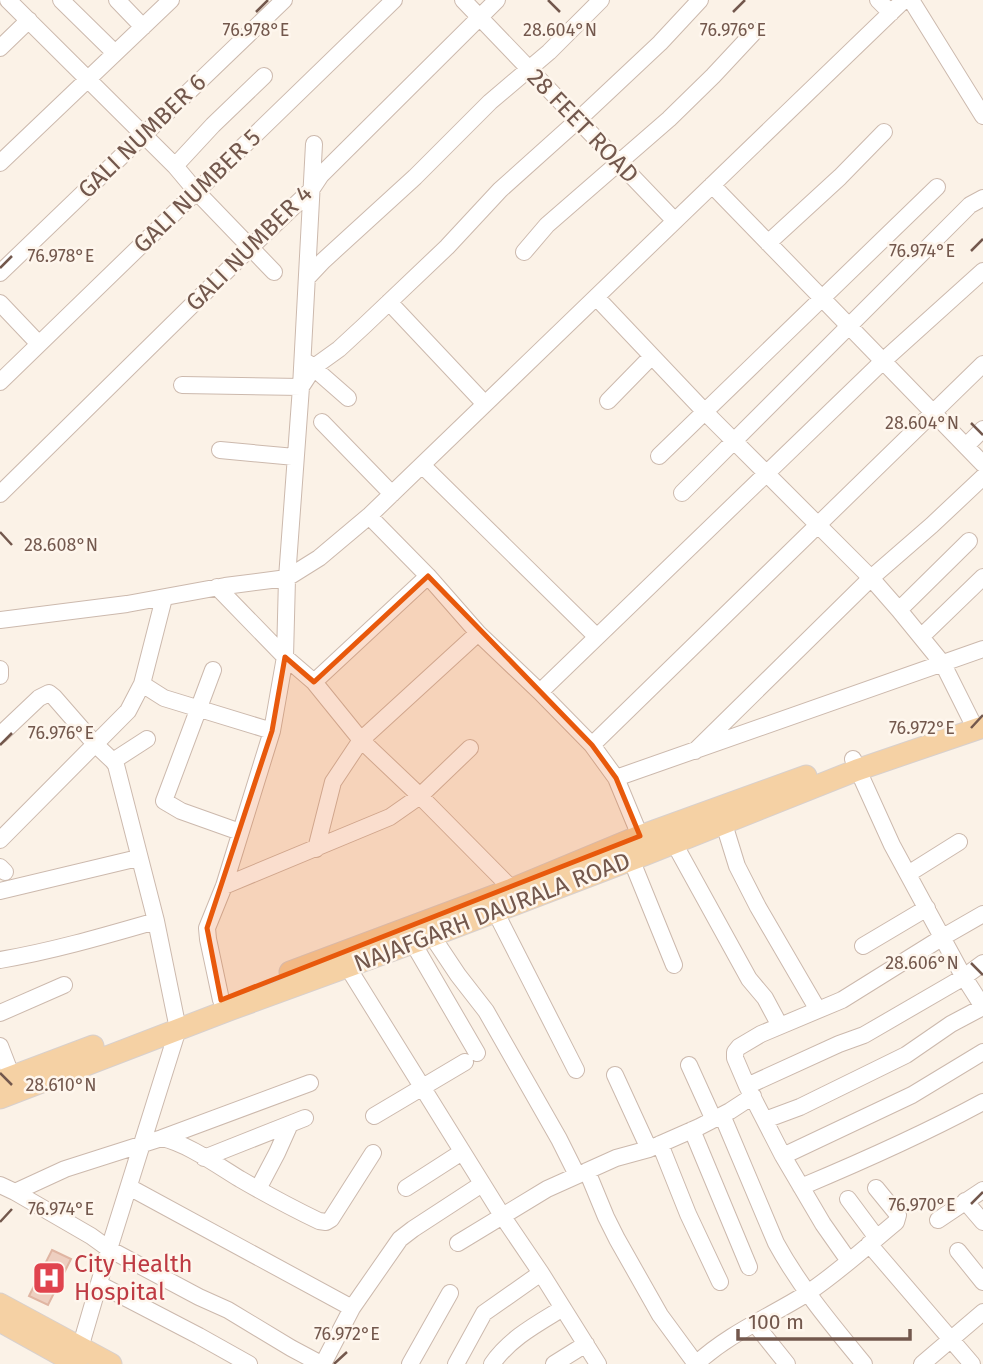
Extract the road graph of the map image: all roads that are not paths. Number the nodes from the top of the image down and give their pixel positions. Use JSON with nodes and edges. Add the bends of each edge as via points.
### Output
{"nodes":[{"id":1,"x":8,"y":0,"type":"edge"},
{"id":2,"x":61,"y":0,"type":"edge"},
{"id":3,"x":117,"y":0,"type":"edge"},
{"id":4,"x":171,"y":0,"type":"edge"},
{"id":5,"x":284,"y":0,"type":"edge"},
{"id":6,"x":394,"y":0,"type":"edge"},
{"id":7,"x":463,"y":0,"type":"edge"},
{"id":8,"x":497,"y":0,"type":"edge"},
{"id":9,"x":601,"y":0,"type":"edge"},
{"id":10,"x":700,"y":0,"type":"edge"},
{"id":11,"x":878,"y":0,"type":"edge"},
{"id":12,"x":904,"y":0,"type":"edge"},
{"id":13,"x":911,"y":0,"type":"edge"},
{"id":14,"x":891,"y":13,"type":"junction"},
{"id":15,"x":479,"y":17,"type":"junction"},
{"id":16,"x":29,"y":20,"type":"junction"},
{"id":17,"x":143,"y":27,"type":"junction"},
{"id":18,"x":755,"y":31,"type":"dead end"},
{"id":19,"x":0,"y":48,"type":"edge"},
{"id":20,"x":115,"y":54,"type":"junction"},
{"id":21,"x":528,"y":68,"type":"junction"},
{"id":22,"x":264,"y":76,"type":"dead end"},
{"id":23,"x":87,"y":80,"type":"junction"},
{"id":24,"x":983,"y":116,"type":"edge"},
{"id":25,"x":578,"y":120,"type":"junction"},
{"id":26,"x":884,"y":132,"type":"dead end"},
{"id":27,"x":143,"y":135,"type":"junction"},
{"id":28,"x":314,"y":144,"type":"dead end"},
{"id":29,"x":1,"y":160,"type":"edge"},
{"id":30,"x":619,"y":163,"type":"junction"},
{"id":31,"x":175,"y":166,"type":"junction"},
{"id":32,"x":316,"y":170,"type":"junction"},
{"id":33,"x":712,"y":186,"type":"junction"},
{"id":34,"x":937,"y":187,"type":"dead end"},
{"id":35,"x":312,"y":190,"type":"junction"},
{"id":36,"x":196,"y":191,"type":"junction"},
{"id":37,"x":983,"y":198,"type":"edge"},
{"id":38,"x":675,"y":221,"type":"junction"},
{"id":39,"x":768,"y":243,"type":"junction"},
{"id":40,"x":251,"y":247,"type":"junction"},
{"id":41,"x":524,"y":252,"type":"dead end"},
{"id":42,"x":983,"y":271,"type":"edge"},
{"id":43,"x":274,"y":272,"type":"dead end"},
{"id":44,"x":0,"y":273,"type":"edge"},
{"id":45,"x":307,"y":278,"type":"junction"},
{"id":46,"x":596,"y":298,"type":"junction"},
{"id":47,"x":822,"y":298,"type":"junction"},
{"id":48,"x":389,"y":302,"type":"junction"},
{"id":49,"x":0,"y":303,"type":"edge"},
{"id":50,"x":848,"y":326,"type":"junction"},
{"id":51,"x":39,"y":344,"type":"junction"},
{"id":52,"x":652,"y":356,"type":"junction"},
{"id":53,"x":883,"y":361,"type":"junction"},
{"id":54,"x":308,"y":363,"type":"junction"},
{"id":55,"x":983,"y":364,"type":"edge"},
{"id":56,"x":0,"y":382,"type":"edge"},
{"id":57,"x":181,"y":385,"type":"dead end"},
{"id":58,"x":301,"y":387,"type":"junction"},
{"id":59,"x":348,"y":398,"type":"dead end"},
{"id":60,"x":608,"y":401,"type":"dead end"},
{"id":61,"x":485,"y":404,"type":"junction"},
{"id":62,"x":705,"y":412,"type":"junction"},
{"id":63,"x":933,"y":412,"type":"junction"},
{"id":64,"x":322,"y":422,"type":"dead end"},
{"id":65,"x":983,"y":429,"type":"edge"},
{"id":66,"x":734,"y":440,"type":"junction"},
{"id":67,"x":965,"y":446,"type":"junction"},
{"id":68,"x":220,"y":450,"type":"dead end"},
{"id":69,"x":659,"y":456,"type":"dead end"},
{"id":70,"x":295,"y":457,"type":"junction"},
{"id":71,"x":983,"y":464,"type":"edge"},
{"id":72,"x":422,"y":465,"type":"junction"},
{"id":73,"x":766,"y":474,"type":"junction"},
{"id":74,"x":983,"y":477,"type":"edge"},
{"id":75,"x":682,"y":493,"type":"dead end"},
{"id":76,"x":0,"y":494,"type":"edge"},
{"id":77,"x":392,"y":494,"type":"junction"},
{"id":78,"x":369,"y":516,"type":"junction"},
{"id":79,"x":818,"y":525,"type":"junction"},
{"id":80,"x":969,"y":541,"type":"dead end"},
{"id":81,"x":428,"y":576,"type":"junction"},
{"id":82,"x":983,"y":577,"type":"edge"},
{"id":83,"x":287,"y":578,"type":"junction"},
{"id":84,"x":871,"y":578,"type":"junction"},
{"id":85,"x":217,"y":587,"type":"junction"},
{"id":86,"x":164,"y":598,"type":"junction"},
{"id":87,"x":899,"y":610,"type":"junction"},
{"id":88,"x":0,"y":620,"type":"edge"},
{"id":89,"x":478,"y":633,"type":"junction"},
{"id":90,"x":922,"y":636,"type":"junction"},
{"id":91,"x":597,"y":638,"type":"junction"},
{"id":92,"x":983,"y":649,"type":"edge"},
{"id":93,"x":285,"y":657,"type":"junction"},
{"id":94,"x":943,"y":664,"type":"junction"},
{"id":95,"x":0,"y":669,"type":"edge"},
{"id":96,"x":213,"y":670,"type":"dead end"},
{"id":97,"x":0,"y":676,"type":"edge"},
{"id":98,"x":314,"y":682,"type":"junction"},
{"id":99,"x":142,"y":684,"type":"junction"},
{"id":100,"x":540,"y":692,"type":"junction"},
{"id":101,"x":198,"y":709,"type":"junction"},
{"id":102,"x":978,"y":721,"type":"edge"},
{"id":103,"x":272,"y":731,"type":"junction"},
{"id":104,"x":0,"y":735,"type":"edge"},
{"id":105,"x":147,"y":739,"type":"dead end"},
{"id":106,"x":361,"y":740,"type":"junction"},
{"id":107,"x":95,"y":744,"type":"junction"},
{"id":108,"x":592,"y":745,"type":"junction"},
{"id":109,"x":470,"y":748,"type":"dead end"},
{"id":110,"x":695,"y":751,"type":"junction"},
{"id":111,"x":113,"y":761,"type":"junction"},
{"id":112,"x":855,"y":765,"type":"junction"},
{"id":113,"x":617,"y":778,"type":"junction"},
{"id":114,"x":420,"y":796,"type":"junction"},
{"id":115,"x":724,"y":824,"type":"junction"},
{"id":116,"x":240,"y":832,"type":"junction"},
{"id":117,"x":0,"y":840,"type":"edge"},
{"id":118,"x":959,"y":842,"type":"dead end"},
{"id":119,"x":674,"y":844,"type":"junction"},
{"id":120,"x":316,"y":849,"type":"junction"},
{"id":121,"x":638,"y":850,"type":"junction"},
{"id":122,"x":138,"y":858,"type":"junction"},
{"id":123,"x":908,"y":874,"type":"junction"},
{"id":124,"x":224,"y":886,"type":"junction"},
{"id":125,"x":512,"y":889,"type":"junction"},
{"id":126,"x":0,"y":891,"type":"edge"},
{"id":127,"x":927,"y":908,"type":"junction"},
{"id":128,"x":495,"y":911,"type":"junction"},
{"id":129,"x":983,"y":914,"type":"edge"},
{"id":130,"x":156,"y":921,"type":"junction"},
{"id":131,"x":943,"y":937,"type":"junction"},
{"id":132,"x":423,"y":939,"type":"junction"},
{"id":133,"x":863,"y":946,"type":"dead end"},
{"id":134,"x":0,"y":960,"type":"edge"},
{"id":135,"x":343,"y":960,"type":"junction"},
{"id":136,"x":983,"y":963,"type":"edge"},
{"id":137,"x":674,"y":965,"type":"dead end"},
{"id":138,"x":964,"y":977,"type":"junction"},
{"id":139,"x":64,"y":985,"type":"dead end"},
{"id":140,"x":221,"y":1000,"type":"junction"},
{"id":141,"x":818,"y":1010,"type":"junction"},
{"id":142,"x":0,"y":1013,"type":"edge"},
{"id":143,"x":177,"y":1023,"type":"junction"},
{"id":144,"x":780,"y":1026,"type":"junction"},
{"id":145,"x":0,"y":1046,"type":"edge"},
{"id":146,"x":983,"y":1052,"type":"edge"},
{"id":147,"x":689,"y":1065,"type":"dead end"},
{"id":148,"x":576,"y":1070,"type":"dead end"},
{"id":149,"x":615,"y":1075,"type":"dead end"},
{"id":150,"x":6,"y":1079,"type":"edge"},
{"id":151,"x":310,"y":1083,"type":"dead end"},
{"id":152,"x":422,"y":1087,"type":"junction"},
{"id":153,"x":750,"y":1091,"type":"junction"},
{"id":154,"x":0,"y":1098,"type":"edge"},
{"id":155,"x":983,"y":1102,"type":"edge"},
{"id":156,"x":373,"y":1116,"type":"dead end"},
{"id":157,"x":717,"y":1117,"type":"junction"},
{"id":158,"x":765,"y":1120,"type":"junction"},
{"id":159,"x":692,"y":1130,"type":"junction"},
{"id":160,"x":162,"y":1138,"type":"junction"},
{"id":161,"x":144,"y":1143,"type":"junction"},
{"id":162,"x":655,"y":1147,"type":"junction"},
{"id":163,"x":462,"y":1152,"type":"junction"},
{"id":164,"x":373,"y":1153,"type":"dead end"},
{"id":165,"x":783,"y":1156,"type":"junction"},
{"id":166,"x":204,"y":1158,"type":"junction"},
{"id":167,"x":582,"y":1173,"type":"junction"},
{"id":168,"x":482,"y":1184,"type":"junction"},
{"id":169,"x":129,"y":1187,"type":"junction"},
{"id":170,"x":801,"y":1187,"type":"junction"},
{"id":171,"x":7,"y":1188,"type":"edge"},
{"id":172,"x":405,"y":1188,"type":"dead end"},
{"id":173,"x":876,"y":1188,"type":"dead end"},
{"id":174,"x":258,"y":1189,"type":"junction"},
{"id":175,"x":983,"y":1191,"type":"edge"},
{"id":176,"x":848,"y":1199,"type":"dead end"},
{"id":177,"x":965,"y":1201,"type":"junction"},
{"id":178,"x":503,"y":1217,"type":"junction"},
{"id":179,"x":938,"y":1220,"type":"dead end"},
{"id":180,"x":983,"y":1222,"type":"edge"},
{"id":181,"x":873,"y":1241,"type":"junction"},
{"id":182,"x":458,"y":1243,"type":"dead end"},
{"id":183,"x":109,"y":1249,"type":"junction"},
{"id":184,"x":958,"y":1251,"type":"dead end"},
{"id":185,"x":849,"y":1261,"type":"junction"},
{"id":186,"x":749,"y":1267,"type":"dead end"},
{"id":187,"x":541,"y":1273,"type":"junction"},
{"id":188,"x":720,"y":1282,"type":"dead end"},
{"id":189,"x":983,"y":1282,"type":"edge"},
{"id":190,"x":99,"y":1284,"type":"junction"},
{"id":191,"x":450,"y":1293,"type":"dead end"},
{"id":192,"x":807,"y":1293,"type":"junction"},
{"id":193,"x":0,"y":1304,"type":"edge"},
{"id":194,"x":352,"y":1308,"type":"junction"},
{"id":195,"x":563,"y":1308,"type":"junction"},
{"id":196,"x":983,"y":1312,"type":"edge"},
{"id":197,"x":0,"y":1321,"type":"edge"},
{"id":198,"x":755,"y":1324,"type":"junction"},
{"id":199,"x":951,"y":1339,"type":"junction"},
{"id":200,"x":586,"y":1344,"type":"junction"},
{"id":201,"x":77,"y":1360,"type":"edge"},
{"id":202,"x":111,"y":1364,"type":"edge"},
{"id":203,"x":249,"y":1364,"type":"edge"},
{"id":204,"x":322,"y":1364,"type":"edge"},
{"id":205,"x":410,"y":1364,"type":"edge"},
{"id":206,"x":456,"y":1364,"type":"edge"},
{"id":207,"x":492,"y":1364,"type":"edge"},
{"id":208,"x":554,"y":1364,"type":"edge"},
{"id":209,"x":598,"y":1364,"type":"edge"},
{"id":210,"x":787,"y":1364,"type":"edge"},
{"id":211,"x":864,"y":1364,"type":"edge"},
{"id":212,"x":922,"y":1364,"type":"edge"},
{"id":213,"x":972,"y":1364,"type":"edge"}],
"edges":[{"from":1,"to":16,"type":"street"},
{"from":2,"to":20,"type":"street"},
{"from":3,"to":17,"type":"street"},
{"from":4,"to":17,"type":"street"},
{"from":5,"to":27,"type":"street","name":"GALI NUMBER 6"},
{"from":6,"to":36,"type":"street","name":"GALI NUMBER 5"},
{"from":7,"to":15,"type":"street","name":"28 FEET ROAD"},
{"from":8,"to":15,"type":"street","name":"GALI NUMBER 4"},
{"from":9,"to":21,"type":"street"},
{"from":10,"to":25,"type":"street"},
{"from":11,"to":14,"type":"street"},
{"from":12,"to":14,"type":"street"},
{"from":13,"to":24,"type":"street"},
{"from":14,"to":33,"type":"street"},
{"from":15,"to":21,"type":"street","name":"28 FEET ROAD"},
{"from":15,"to":32,"type":"street","name":"GALI NUMBER 4"},
{"from":16,"to":19,"type":"street"},
{"from":16,"to":23,"type":"street"},
{"from":17,"to":20,"type":"street"},
{"from":18,"to":30,"type":"street"},
{"from":20,"to":23,"type":"street"},
{"from":21,"to":25,"type":"street","name":"28 FEET ROAD"},
{"from":21,"to":45,"type":"street"},
{"from":22,"to":31,"type":"street"},
{"from":23,"to":27,"type":"street"},
{"from":23,"to":29,"type":"street"},
{"from":25,"to":30,"type":"street","name":"28 FEET ROAD"},
{"from":25,"to":48,"type":"street","via":[[500,190]]},
{"from":26,"to":39,"type":"street"},
{"from":27,"to":31,"type":"street"},
{"from":27,"to":44,"type":"street","name":"GALI NUMBER 6"},
{"from":28,"to":32,"type":"street"},
{"from":30,"to":38,"type":"street","name":"28 FEET ROAD"},
{"from":30,"to":41,"type":"street","via":[[547,225]]},
{"from":31,"to":36,"type":"street"},
{"from":32,"to":35,"type":"street"},
{"from":33,"to":38,"type":"street"},
{"from":33,"to":39,"type":"street"},
{"from":34,"to":47,"type":"street"},
{"from":35,"to":40,"type":"street","name":"GALI NUMBER 4"},
{"from":35,"to":45,"type":"street"},
{"from":36,"to":40,"type":"street"},
{"from":36,"to":51,"type":"street","name":"GALI NUMBER 5"},
{"from":37,"to":50,"type":"street","via":[[970,205]]},
{"from":38,"to":46,"type":"street"},
{"from":39,"to":47,"type":"street"},
{"from":40,"to":43,"type":"street"},
{"from":40,"to":76,"type":"street","name":"GALI NUMBER 4"},
{"from":42,"to":53,"type":"street"},
{"from":45,"to":54,"type":"street"},
{"from":46,"to":52,"type":"street"},
{"from":46,"to":61,"type":"street"},
{"from":47,"to":50,"type":"street"},
{"from":47,"to":62,"type":"street"},
{"from":48,"to":54,"type":"street","via":[[340,349]]},
{"from":48,"to":61,"type":"street"},
{"from":49,"to":51,"type":"street"},
{"from":50,"to":53,"type":"street"},
{"from":50,"to":66,"type":"street"},
{"from":51,"to":56,"type":"street","name":"GALI NUMBER 5"},
{"from":52,"to":60,"type":"street"},
{"from":52,"to":62,"type":"street"},
{"from":53,"to":63,"type":"street"},
{"from":53,"to":73,"type":"street"},
{"from":54,"to":58,"type":"street"},
{"from":54,"to":59,"type":"street"},
{"from":55,"to":63,"type":"street"},
{"from":57,"to":58,"type":"street"},
{"from":58,"to":70,"type":"street"},
{"from":61,"to":72,"type":"street"},
{"from":62,"to":66,"type":"street"},
{"from":62,"to":69,"type":"street"},
{"from":63,"to":67,"type":"street"},
{"from":63,"to":79,"type":"street"},
{"from":64,"to":77,"type":"street"},
{"from":65,"to":67,"type":"street"},
{"from":66,"to":73,"type":"street"},
{"from":66,"to":75,"type":"street"},
{"from":67,"to":71,"type":"street"},
{"from":68,"to":70,"type":"street"},
{"from":70,"to":83,"type":"street"},
{"from":72,"to":77,"type":"street"},
{"from":72,"to":91,"type":"street"},
{"from":73,"to":79,"type":"street"},
{"from":73,"to":91,"type":"street"},
{"from":74,"to":84,"type":"street"},
{"from":77,"to":78,"type":"street"},
{"from":78,"to":81,"type":"street"},
{"from":78,"to":83,"type":"street"},
{"from":79,"to":84,"type":"street"},
{"from":79,"to":108,"type":"street"},
{"from":80,"to":87,"type":"street"},
{"from":81,"to":89,"type":"street"},
{"from":81,"to":98,"type":"street"},
{"from":82,"to":90,"type":"street"},
{"from":83,"to":85,"type":"street"},
{"from":83,"to":93,"type":"street"},
{"from":84,"to":87,"type":"street"},
{"from":84,"to":110,"type":"street"},
{"from":85,"to":86,"type":"street"},
{"from":85,"to":93,"type":"street"},
{"from":86,"to":88,"type":"street"},
{"from":86,"to":99,"type":"street"},
{"from":87,"to":90,"type":"street"},
{"from":89,"to":100,"type":"street"},
{"from":89,"to":106,"type":"street"},
{"from":90,"to":94,"type":"street"},
{"from":91,"to":100,"type":"street"},
{"from":92,"to":94,"type":"street"},
{"from":93,"to":98,"type":"street"},
{"from":93,"to":103,"type":"street"},
{"from":94,"to":102,"type":"street"},
{"from":94,"to":110,"type":"street"},
{"from":95,"to":97,"type":"street"},
{"from":96,"to":101,"type":"street"},
{"from":98,"to":106,"type":"street"},
{"from":99,"to":101,"type":"street","via":[[164,698]]},
{"from":99,"to":107,"type":"street","via":[[128,711]]},
{"from":100,"to":108,"type":"street"},
{"from":101,"to":103,"type":"street"},
{"from":101,"to":116,"type":"street","via":[[164,801]]},
{"from":102,"to":112,"type":"main road","name":"NAJAFGARH DAURALA ROAD"},
{"from":103,"to":116,"type":"street"},
{"from":104,"to":107,"type":"street","via":[[38,698],[49,694]]},
{"from":105,"to":111,"type":"street"},
{"from":106,"to":114,"type":"street"},
{"from":106,"to":120,"type":"street","via":[[333,782]]},
{"from":107,"to":111,"type":"street"},
{"from":107,"to":117,"type":"street"},
{"from":108,"to":113,"type":"street"},
{"from":109,"to":114,"type":"street"},
{"from":110,"to":113,"type":"street"},
{"from":111,"to":122,"type":"street"},
{"from":112,"to":115,"type":"main road","name":"NAJAFGARH DAURALA ROAD"},
{"from":112,"to":121,"type":"main road","name":"NAJAFGARH DAURALA ROAD"},
{"from":112,"to":123,"type":"street"},
{"from":113,"to":121,"type":"street"},
{"from":114,"to":120,"type":"street","via":[[390,817]]},
{"from":114,"to":125,"type":"street"},
{"from":115,"to":119,"type":"main road","name":"NAJAFGARH DAURALA ROAD"},
{"from":115,"to":141,"type":"street","via":[[737,866]]},
{"from":116,"to":124,"type":"street"},
{"from":118,"to":123,"type":"street"},
{"from":119,"to":121,"type":"main road","name":"NAJAFGARH DAURALA ROAD"},
{"from":119,"to":144,"type":"street"},
{"from":120,"to":124,"type":"street"},
{"from":121,"to":125,"type":"main road","name":"NAJAFGARH DAURALA ROAD"},
{"from":121,"to":128,"type":"main road","name":"NAJAFGARH DAURALA ROAD"},
{"from":121,"to":137,"type":"street"},
{"from":122,"to":126,"type":"street"},
{"from":122,"to":130,"type":"street"},
{"from":123,"to":127,"type":"street"},
{"from":124,"to":140,"type":"street","via":[[208,928]]},
{"from":125,"to":135,"type":"main road","name":"NAJAFGARH DAURALA ROAD"},
{"from":127,"to":131,"type":"street"},
{"from":127,"to":133,"type":"street"},
{"from":128,"to":132,"type":"main road","name":"NAJAFGARH DAURALA ROAD"},
{"from":128,"to":148,"type":"street"},
{"from":129,"to":131,"type":"street"},
{"from":130,"to":134,"type":"street"},
{"from":130,"to":143,"type":"street"},
{"from":131,"to":138,"type":"street"},
{"from":131,"to":141,"type":"street"},
{"from":132,"to":135,"type":"main road","name":"NAJAFGARH DAURALA ROAD"},
{"from":132,"to":152,"type":"street","via":[[471,1057]]},
{"from":132,"to":167,"type":"street","via":[[486,1011]]},
{"from":135,"to":140,"type":"main road","name":"NAJAFGARH DAURALA ROAD"},
{"from":135,"to":143,"type":"main road","name":"NAJAFGARH DAURALA ROAD"},
{"from":135,"to":152,"type":"street"},
{"from":136,"to":138,"type":"street"},
{"from":138,"to":153,"type":"street","via":[[864,1035]]},
{"from":138,"to":158,"type":"street","via":[[983,1007],[906,1055]]},
{"from":139,"to":142,"type":"street"},
{"from":140,"to":143,"type":"main road","name":"NAJAFGARH DAURALA ROAD"},
{"from":141,"to":144,"type":"street"},
{"from":143,"to":150,"type":"main road","name":"NAJAFGARH DAURALA ROAD"},
{"from":143,"to":154,"type":"main road","name":"NAJAFGARH DAURALA ROAD"},
{"from":143,"to":161,"type":"street"},
{"from":144,"to":153,"type":"street","via":[[735,1052]]},
{"from":145,"to":150,"type":"street"},
{"from":146,"to":165,"type":"street","via":[[900,1101]]},
{"from":147,"to":157,"type":"street"},
{"from":149,"to":162,"type":"street"},
{"from":151,"to":160,"type":"street"},
{"from":152,"to":156,"type":"street"},
{"from":152,"to":163,"type":"street"},
{"from":153,"to":157,"type":"street"},
{"from":153,"to":158,"type":"street"},
{"from":155,"to":170,"type":"street"},
{"from":157,"to":159,"type":"street"},
{"from":157,"to":192,"type":"street","via":[[776,1243]]},
{"from":158,"to":165,"type":"street"},
{"from":159,"to":162,"type":"street"},
{"from":159,"to":186,"type":"street"},
{"from":160,"to":161,"type":"street"},
{"from":160,"to":166,"type":"street"},
{"from":161,"to":169,"type":"street"},
{"from":161,"to":171,"type":"street"},
{"from":162,"to":167,"type":"street"},
{"from":162,"to":188,"type":"street"},
{"from":163,"to":168,"type":"street"},
{"from":163,"to":172,"type":"street"},
{"from":164,"to":174,"type":"street","via":[[326,1222]]},
{"from":165,"to":170,"type":"street"},
{"from":166,"to":174,"type":"street"},
{"from":166,"to":174,"type":"street","via":[[297,1121]]},
{"from":167,"to":178,"type":"street"},
{"from":167,"to":198,"type":"street","via":[[660,1315],[696,1364],[710,1350]]},
{"from":168,"to":178,"type":"street"},
{"from":168,"to":194,"type":"street","via":[[400,1239]]},
{"from":169,"to":183,"type":"street"},
{"from":169,"to":194,"type":"street"},
{"from":170,"to":185,"type":"street"},
{"from":171,"to":183,"type":"street"},
{"from":173,"to":181,"type":"street","via":[[898,1215]]},
{"from":175,"to":177,"type":"street"},
{"from":176,"to":181,"type":"street"},
{"from":177,"to":179,"type":"street"},
{"from":177,"to":180,"type":"street"},
{"from":178,"to":182,"type":"street"},
{"from":178,"to":187,"type":"street"},
{"from":181,"to":185,"type":"street"},
{"from":181,"to":199,"type":"street"},
{"from":183,"to":190,"type":"street"},
{"from":183,"to":204,"type":"street"},
{"from":184,"to":189,"type":"street"},
{"from":185,"to":192,"type":"street"},
{"from":187,"to":195,"type":"street"},
{"from":187,"to":206,"type":"street","via":[[484,1313]]},
{"from":190,"to":201,"type":"street"},
{"from":190,"to":203,"type":"street"},
{"from":191,"to":205,"type":"street"},
{"from":192,"to":198,"type":"street"},
{"from":192,"to":211,"type":"street"},
{"from":193,"to":201,"type":"main road"},
{"from":194,"to":204,"type":"street"},
{"from":195,"to":200,"type":"street"},
{"from":195,"to":207,"type":"street","via":[[516,1338]]},
{"from":196,"to":199,"type":"street"},
{"from":197,"to":201,"type":"main road"},
{"from":198,"to":210,"type":"street"},
{"from":199,"to":212,"type":"street"},
{"from":199,"to":213,"type":"street"},
{"from":200,"to":208,"type":"street"},
{"from":200,"to":209,"type":"street"},
{"from":201,"to":202,"type":"main road"}]}
